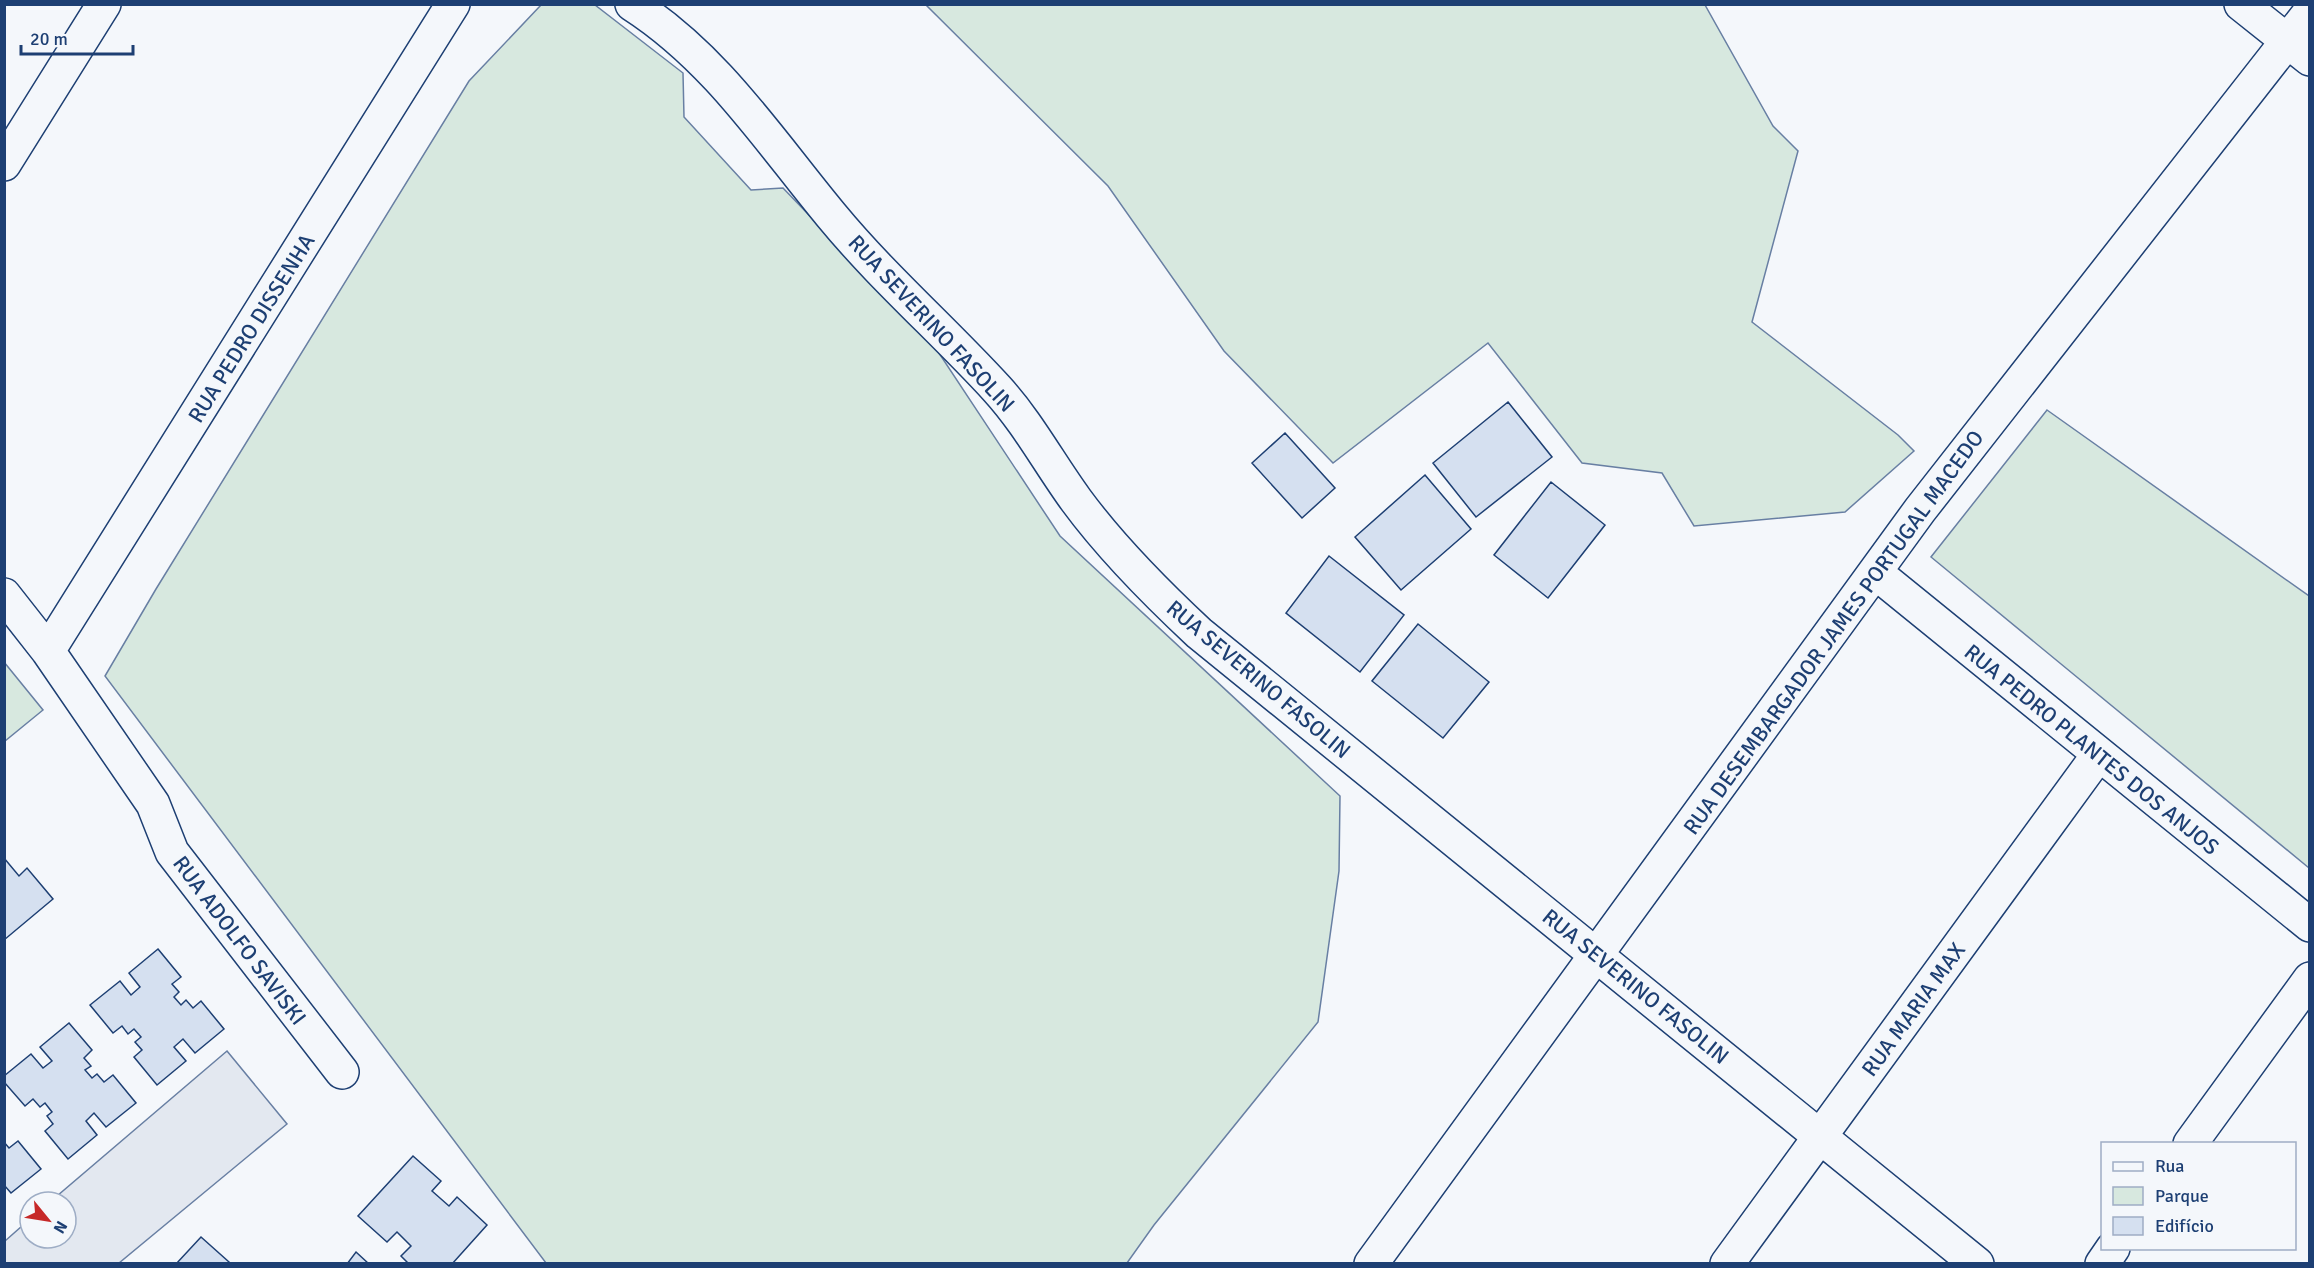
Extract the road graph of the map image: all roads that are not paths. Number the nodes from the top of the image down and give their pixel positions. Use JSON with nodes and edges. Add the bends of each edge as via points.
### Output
{"nodes":[{"id":1,"x":104,"y":4,"type":"edge"},
{"id":2,"x":453,"y":4,"type":"edge"},
{"id":3,"x":632,"y":4,"type":"edge"},
{"id":4,"x":2241,"y":4,"type":"edge"},
{"id":5,"x":2310,"y":12,"type":"edge"},
{"id":6,"x":2298,"y":50,"type":"edge"},
{"id":7,"x":4,"y":164,"type":"edge"},
{"id":8,"x":1875,"y":572,"type":"junction"},
{"id":9,"x":4,"y":595,"type":"edge"},
{"id":10,"x":48,"y":651,"type":"junction"},
{"id":11,"x":2099,"y":754,"type":"junction"},
{"id":12,"x":2310,"y":925,"type":"edge"},
{"id":13,"x":1596,"y":954,"type":"junction"},
{"id":14,"x":2310,"y":979,"type":"edge"},
{"id":15,"x":342,"y":1072,"type":"dead end"},
{"id":16,"x":1820,"y":1136,"type":"junction"},
{"id":17,"x":2191,"y":1142,"type":"edge"},
{"id":18,"x":2112,"y":1250,"type":"edge"},
{"id":19,"x":1371,"y":1263,"type":"edge"},
{"id":20,"x":1727,"y":1263,"type":"edge"},
{"id":21,"x":1977,"y":1263,"type":"edge"},
{"id":22,"x":2102,"y":1263,"type":"edge"}],
"edges":[{"from":1,"to":7,"type":"street"},
{"from":2,"to":10,"type":"street","name":"RUA PEDRO DISSENHA"},
{"from":3,"to":13,"type":"street","name":"RUA SEVERINO FASOLIN","via":[[682,40],[717,74],[832,217],[1026,423],[1076,500],[1156,593],[1199,633]]},
{"from":4,"to":6,"type":"street"},
{"from":5,"to":6,"type":"street","name":"RUA DESEMBARGADOR JAMES PORTUGAL MACEDO"},
{"from":6,"to":8,"type":"street","name":"RUA DESEMBARGADOR JAMES PORTUGAL MACEDO","via":[[1980,431]]},
{"from":8,"to":11,"type":"street","name":"RUA PEDRO PLANTES DOS ANJOS"},
{"from":8,"to":13,"type":"street","name":"RUA DESEMBARGADOR JAMES PORTUGAL MACEDO"},
{"from":9,"to":10,"type":"street","name":"RUA ADOLFO SAVISKI"},
{"from":10,"to":15,"type":"street","name":"RUA ADOLFO SAVISKI","via":[[153,804],[172,852]]},
{"from":11,"to":12,"type":"street","name":"RUA PEDRO PLANTES DOS ANJOS"},
{"from":11,"to":16,"type":"street","name":"RUA MARIA MAX"},
{"from":13,"to":16,"type":"street","name":"RUA SEVERINO FASOLIN"},
{"from":13,"to":19,"type":"street","name":"RUA DESEMBARGADOR JAMES PORTUGAL MACEDO"},
{"from":14,"to":17,"type":"street"},
{"from":16,"to":20,"type":"street","name":"RUA MARIA MAX"},
{"from":16,"to":21,"type":"street","name":"RUA SEVERINO FASOLIN"},
{"from":18,"to":22,"type":"street"}]}
